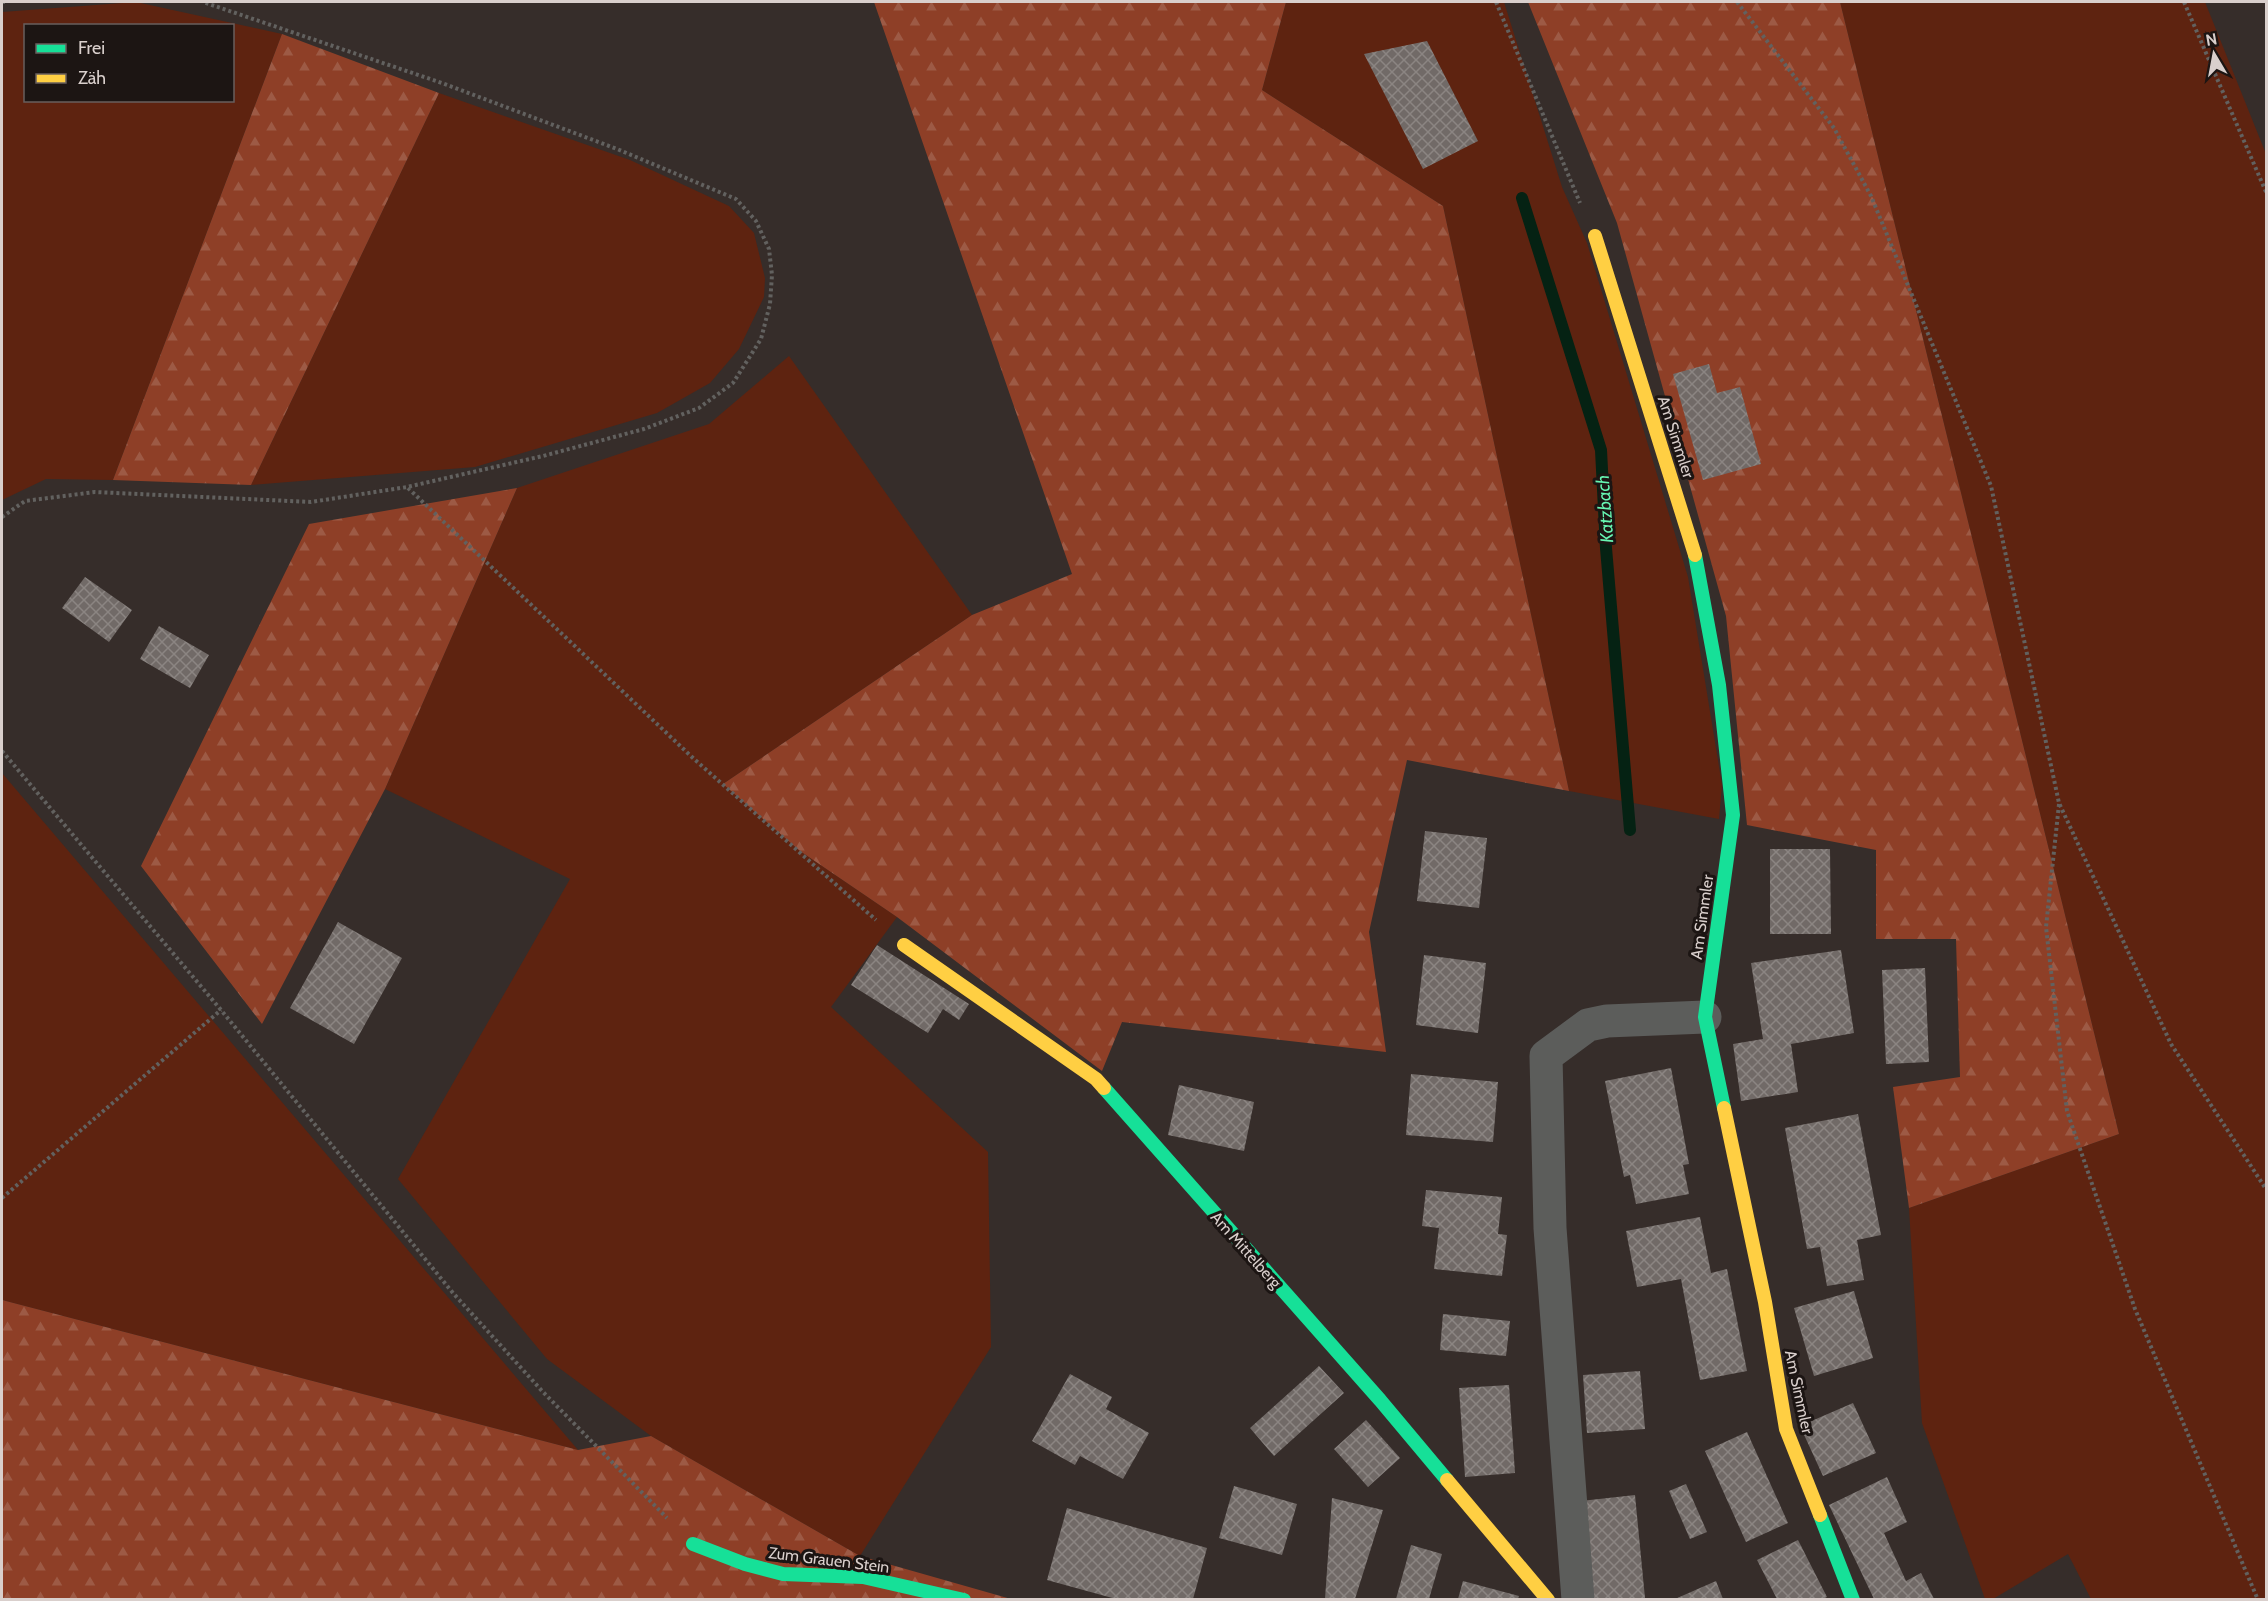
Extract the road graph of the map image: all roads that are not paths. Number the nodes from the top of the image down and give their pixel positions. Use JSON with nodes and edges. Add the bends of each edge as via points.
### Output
{"nodes":[{"id":1,"x":1595,"y":236,"type":"road end"},
{"id":2,"x":904,"y":945,"type":"road end"},
{"id":3,"x":1705,"y":1017,"type":"junction"},
{"id":4,"x":693,"y":1544,"type":"road end"},
{"id":5,"x":964,"y":1599,"type":"edge"},
{"id":6,"x":1548,"y":1599,"type":"edge"},
{"id":7,"x":1578,"y":1599,"type":"edge"},
{"id":8,"x":1853,"y":1599,"type":"edge"}],
"edges":[{"from":1,"to":3,"type":"street","name":"Am Simmler","via":[[1694,548],[1719,685],[1733,815]]},
{"from":2,"to":6,"type":"street","name":"Am Mittelberg","via":[[1096,1079],[1380,1400]]},
{"from":3,"to":7,"type":"street","via":[[1588,1025],[1546,1056],[1550,1228]]},
{"from":3,"to":8,"type":"street","name":"Am Simmler","via":[[1765,1302],[1786,1429]]},
{"from":4,"to":5,"type":"street","name":"Zum Grauen Stein","via":[[783,1574],[863,1577]]}]}
